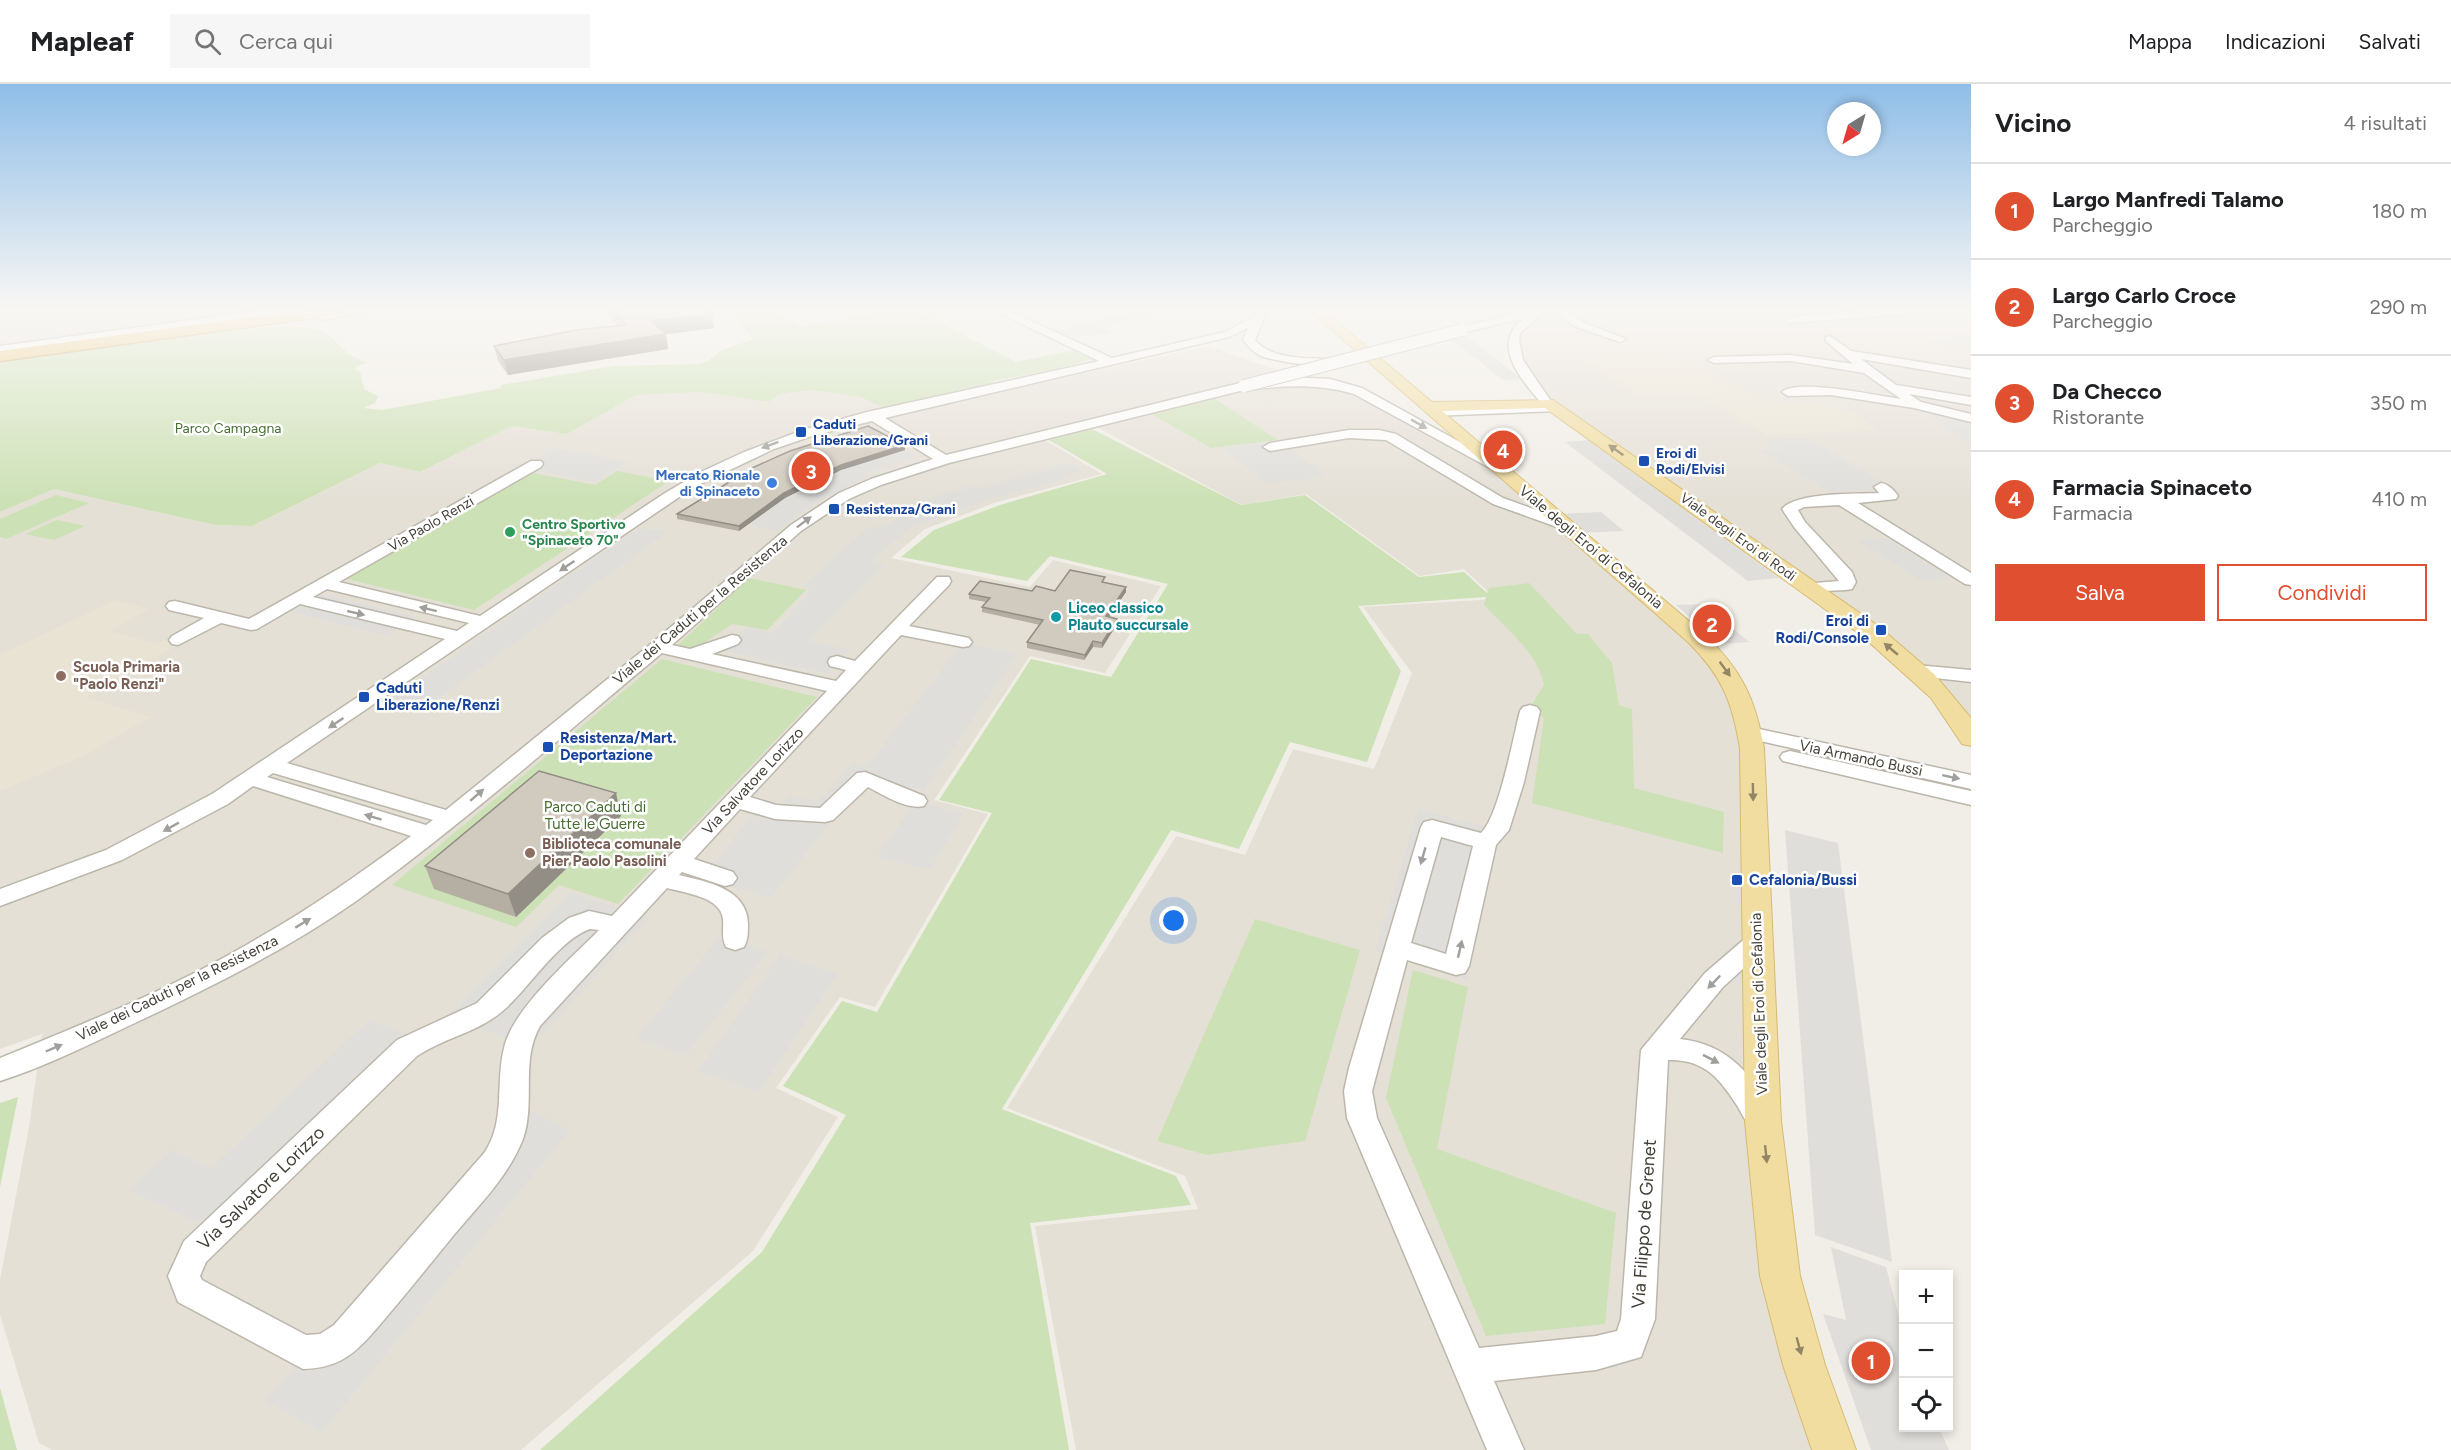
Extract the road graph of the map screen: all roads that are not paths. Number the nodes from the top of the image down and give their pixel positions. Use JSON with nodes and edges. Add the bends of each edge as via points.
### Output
{"nodes":[{"id":1,"x":1059,"y":373,"type":"edge"},
{"id":2,"x":1294,"y":373,"type":"edge"},
{"id":3,"x":1388,"y":373,"type":"edge"},
{"id":4,"x":1526,"y":373,"type":"edge"},
{"id":5,"x":1871,"y":373,"type":"edge"},
{"id":6,"x":1289,"y":374,"type":"joint"},
{"id":7,"x":1244,"y":386,"type":"junction"},
{"id":8,"x":1891,"y":386,"type":"junction"},
{"id":9,"x":1788,"y":392,"type":"dead end"},
{"id":10,"x":1971,"y":401,"type":"edge"},
{"id":11,"x":1552,"y":405,"type":"junction"},
{"id":12,"x":1921,"y":407,"type":"junction"},
{"id":13,"x":1432,"y":410,"type":"junction"},
{"id":14,"x":880,"y":414,"type":"junction"},
{"id":15,"x":1971,"y":418,"type":"edge"},
{"id":16,"x":1270,"y":447,"type":"dead end"},
{"id":17,"x":951,"y":458,"type":"junction"},
{"id":18,"x":1492,"y":464,"type":"junction"},
{"id":19,"x":536,"y":465,"type":"dead end"},
{"id":20,"x":1881,"y":487,"type":"dead end"},
{"id":21,"x":1528,"y":494,"type":"junction"},
{"id":22,"x":1490,"y":497,"type":"junction"},
{"id":23,"x":1842,"y":500,"type":"junction"},
{"id":24,"x":1563,"y":524,"type":"junction"},
{"id":25,"x":1971,"y":580,"type":"edge"},
{"id":26,"x":944,"y":581,"type":"dead end"},
{"id":27,"x":326,"y":584,"type":"junction"},
{"id":28,"x":1809,"y":588,"type":"junction"},
{"id":29,"x":299,"y":599,"type":"junction"},
{"id":30,"x":174,"y":606,"type":"dead end"},
{"id":31,"x":219,"y":617,"type":"junction"},
{"id":32,"x":484,"y":622,"type":"junction"},
{"id":33,"x":897,"y":629,"type":"junction"},
{"id":34,"x":462,"y":638,"type":"junction"},
{"id":35,"x":178,"y":640,"type":"dead end"},
{"id":36,"x":732,"y":640,"type":"dead end"},
{"id":37,"x":963,"y":642,"type":"dead end"},
{"id":38,"x":658,"y":647,"type":"junction"},
{"id":39,"x":692,"y":654,"type":"junction"},
{"id":40,"x":837,"y":662,"type":"dead end"},
{"id":41,"x":860,"y":668,"type":"junction"},
{"id":42,"x":1916,"y":671,"type":"junction"},
{"id":43,"x":1971,"y":676,"type":"edge"},
{"id":44,"x":840,"y":688,"type":"junction"},
{"id":45,"x":1530,"y":711,"type":"dead end"},
{"id":46,"x":1971,"y":739,"type":"edge"},
{"id":47,"x":1751,"y":741,"type":"junction"},
{"id":48,"x":273,"y":765,"type":"junction"},
{"id":49,"x":252,"y":779,"type":"junction"},
{"id":50,"x":1971,"y":782,"type":"edge"},
{"id":51,"x":1971,"y":798,"type":"edge"},
{"id":52,"x":735,"y":800,"type":"junction"},
{"id":53,"x":916,"y":801,"type":"dead end"},
{"id":54,"x":450,"y":818,"type":"junction"},
{"id":55,"x":429,"y":834,"type":"junction"},
{"id":56,"x":1485,"y":842,"type":"junction"},
{"id":57,"x":669,"y":870,"type":"junction"},
{"id":58,"x":725,"y":878,"type":"dead end"},
{"id":59,"x":0,"y":898,"type":"edge"},
{"id":60,"x":616,"y":926,"type":"junction"},
{"id":61,"x":735,"y":941,"type":"dead end"},
{"id":62,"x":1757,"y":942,"type":"junction"},
{"id":63,"x":1396,"y":948,"type":"junction"},
{"id":64,"x":1655,"y":1050,"type":"junction"},
{"id":65,"x":0,"y":1070,"type":"edge"},
{"id":66,"x":1763,"y":1121,"type":"junction"},
{"id":67,"x":1471,"y":1366,"type":"junction"},
{"id":68,"x":1506,"y":1450,"type":"edge"},
{"id":69,"x":1834,"y":1450,"type":"edge"}],
"edges":[{"from":1,"to":14,"type":"street"},
{"from":2,"to":6,"type":"street","name":"Viale dei Caduti per la Resistenza","bridge":true},
{"from":3,"to":13,"type":"main road","name":"Viale degli Eroi di Cefalonia"},
{"from":4,"to":11,"type":"street","name":"Viale degli Eroi di Rodi"},
{"from":5,"to":8,"type":"street"},
{"from":6,"to":7,"type":"street","name":"Viale dei Caduti per la Resistenza","bridge":true},
{"from":7,"to":17,"type":"street","name":"Viale dei Caduti per la Resistenza"},
{"from":7,"to":18,"type":"street","one_way":true,"via":[[1297,381],[1349,388]]},
{"from":8,"to":10,"type":"street"},
{"from":8,"to":12,"type":"street"},
{"from":9,"to":12,"type":"street","via":[[1835,392]]},
{"from":11,"to":13,"type":"main road"},
{"from":28,"to":11,"type":"main road","name":"Viale degli Eroi di Rodi","one_way":true},
{"from":12,"to":15,"type":"street"},
{"from":13,"to":18,"type":"main road","name":"Viale degli Eroi di Cefalonia"},
{"from":14,"to":17,"type":"street"},
{"from":14,"to":32,"type":"street","one_way":true,"via":[[784,440],[701,477]]},
{"from":16,"to":22,"type":"street","via":[[1380,433]]},
{"from":38,"to":17,"type":"street","name":"Viale dei Caduti per la Resistenza","one_way":true,"via":[[818,512],[876,482]]},
{"from":18,"to":21,"type":"main road","name":"Viale degli Eroi di Cefalonia"},
{"from":19,"to":27,"type":"street","name":"Via Paolo Renzi"},
{"from":20,"to":23,"type":"street","via":[[1891,495]]},
{"from":21,"to":22,"type":"street","via":[[1517,501]]},
{"from":21,"to":24,"type":"main road","name":"Viale degli Eroi di Cefalonia"},
{"from":22,"to":24,"type":"street"},
{"from":23,"to":25,"type":"street"},
{"from":23,"to":28,"type":"street","via":[[1800,503],[1790,509],[1848,582],[1839,588]]},
{"from":24,"to":47,"type":"main road","name":"Viale degli Eroi di Cefalonia","one_way":true,"via":[[1713,653],[1739,692]]},
{"from":26,"to":33,"type":"street","name":"Via Salvatore Lorizzo"},
{"from":27,"to":29,"type":"street","name":"Via Paolo Renzi"},
{"from":32,"to":27,"type":"street","one_way":true},
{"from":42,"to":28,"type":"main road","name":"Viale degli Eroi di Rodi","one_way":true,"via":[[1869,630]]},
{"from":29,"to":31,"type":"street","name":"Via Paolo Renzi","via":[[251,625]]},
{"from":29,"to":34,"type":"street","one_way":true},
{"from":30,"to":31,"type":"street","name":"Via Paolo Renzi"},
{"from":31,"to":35,"type":"street"},
{"from":32,"to":34,"type":"street"},
{"from":33,"to":37,"type":"street"},
{"from":33,"to":41,"type":"street","name":"Via Salvatore Lorizzo"},
{"from":34,"to":48,"type":"street","one_way":true},
{"from":36,"to":39,"type":"street"},
{"from":38,"to":39,"type":"street"},
{"from":54,"to":38,"type":"street","name":"Viale dei Caduti per la Resistenza","one_way":true},
{"from":39,"to":44,"type":"street"},
{"from":40,"to":41,"type":"street"},
{"from":41,"to":44,"type":"street","name":"Via Salvatore Lorizzo"},
{"from":42,"to":43,"type":"street"},
{"from":42,"to":46,"type":"main road","name":"Viale degli Eroi di Rodi","via":[[1947,702]]},
{"from":44,"to":52,"type":"street","name":"Via Salvatore Lorizzo"},
{"from":45,"to":56,"type":"street","via":[[1498,830]]},
{"from":47,"to":50,"type":"street","name":"Via Armando Bussi","one_way":true},
{"from":47,"to":51,"type":"street","name":"Via Armando Bussi"},
{"from":47,"to":62,"type":"main road","name":"Viale degli Eroi di Cefalonia","one_way":true},
{"from":48,"to":49,"type":"street"},
{"from":48,"to":54,"type":"street"},
{"from":55,"to":49,"type":"street","one_way":true},
{"from":49,"to":59,"type":"street","one_way":true,"via":[[122,852]]},
{"from":52,"to":53,"type":"street","via":[[775,812],[825,816],[865,778]]},
{"from":52,"to":57,"type":"street","name":"Via Salvatore Lorizzo"},
{"from":54,"to":55,"type":"street","name":"Viale dei Caduti per la Resistenza"},
{"from":65,"to":55,"type":"street","name":"Viale dei Caduti per la Resistenza","one_way":true,"via":[[129,1014],[267,945],[349,894]]},
{"from":56,"to":63,"type":"street","one_way":true,"via":[[1432,827]]},
{"from":63,"to":56,"type":"street","one_way":true,"via":[[1456,966]]},
{"from":57,"to":58,"type":"street"},
{"from":57,"to":60,"type":"street","name":"Via Salvatore Lorizzo"},
{"from":57,"to":61,"type":"street","via":[[727,902],[735,917]]},
{"from":60,"to":60,"type":"street","name":"Via Salvatore Lorizzo","via":[[519,1037],[514,1113],[504,1147],[341,1342],[325,1351],[303,1352],[190,1291],[184,1276],[195,1252],[407,1048],[425,1036],[485,1011],[578,923],[595,921]]},
{"from":62,"to":64,"type":"street","one_way":true,"via":[[1714,980]]},
{"from":62,"to":66,"type":"main road","name":"Viale degli Eroi di Cefalonia"},
{"from":63,"to":67,"type":"street","via":[[1358,1091],[1362,1118]]},
{"from":64,"to":66,"type":"street","one_way":true,"via":[[1675,1048],[1700,1053],[1724,1065]]},
{"from":64,"to":67,"type":"street","name":"Via Filippo de Grenet","via":[[1638,1318],[1629,1345],[1596,1353]]},
{"from":66,"to":69,"type":"main road","name":"Viale degli Eroi di Cefalonia","one_way":true,"via":[[1780,1276],[1804,1365]]},
{"from":67,"to":68,"type":"street"}]}
